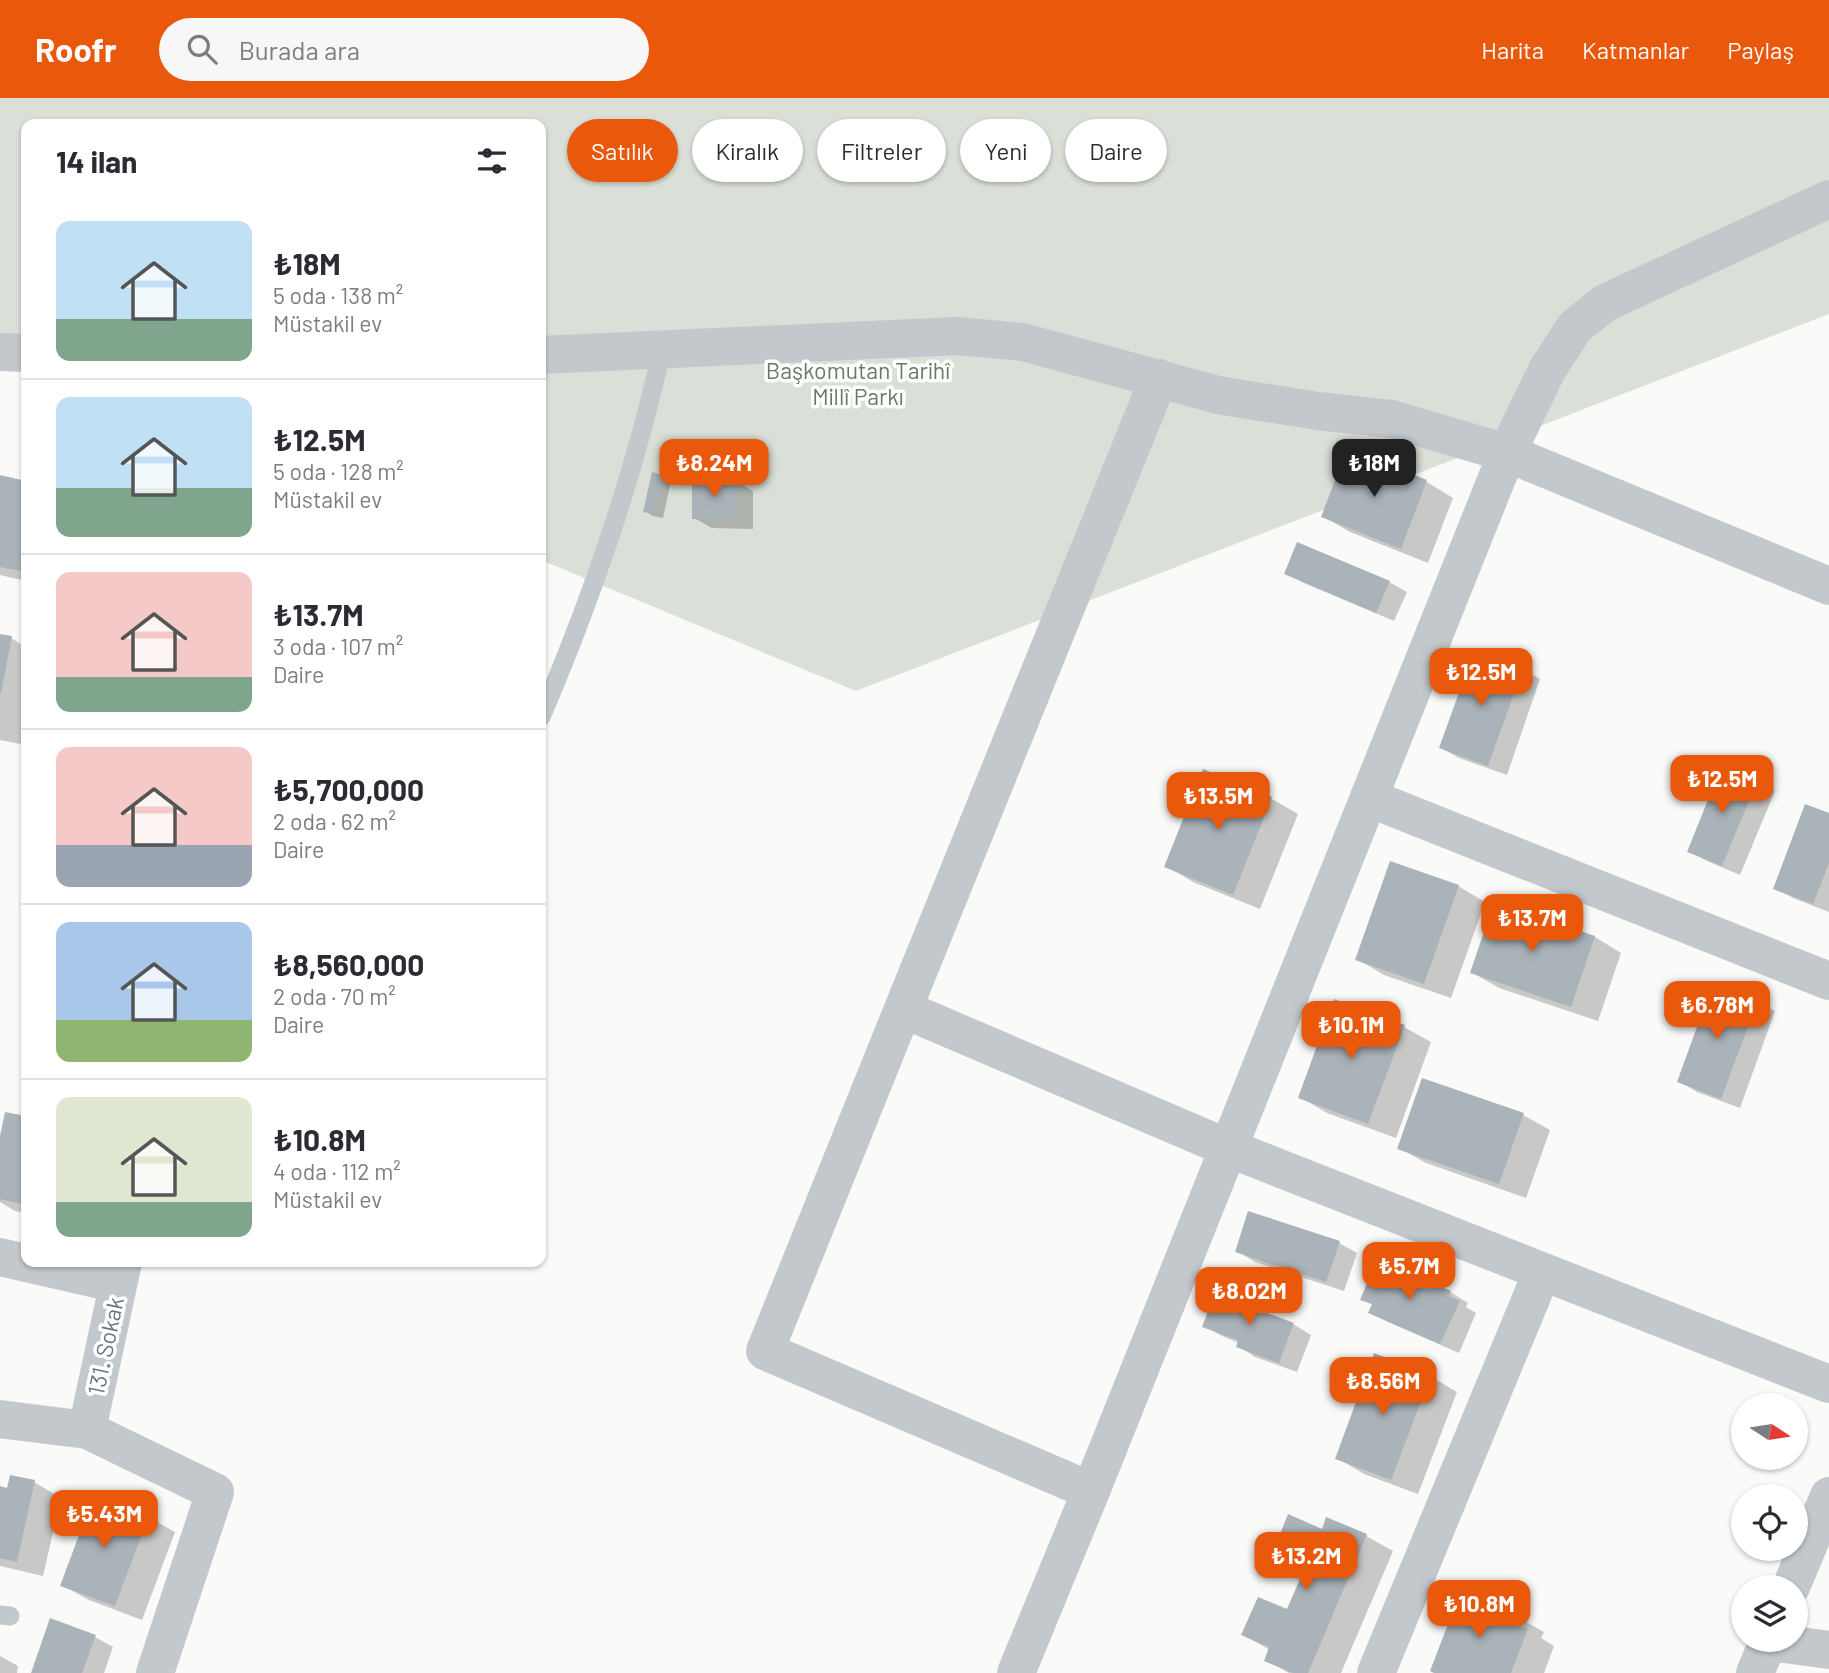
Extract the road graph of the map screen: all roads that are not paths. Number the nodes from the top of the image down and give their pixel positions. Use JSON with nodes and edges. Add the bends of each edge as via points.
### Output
{"nodes":[{"id":1,"x":1829,"y":198,"type":"edge"},
{"id":2,"x":662,"y":349,"type":"junction"},
{"id":3,"x":0,"y":352,"type":"edge"},
{"id":4,"x":21,"y":353,"type":"edge"},
{"id":5,"x":546,"y":355,"type":"edge"},
{"id":6,"x":1158,"y":378,"type":"junction"},
{"id":7,"x":1507,"y":453,"type":"junction"},
{"id":8,"x":1829,"y":586,"type":"edge"},
{"id":9,"x":546,"y":705,"type":"edge"},
{"id":10,"x":1369,"y":798,"type":"junction"},
{"id":11,"x":1829,"y":981,"type":"edge"},
{"id":12,"x":903,"y":1009,"type":"junction"},
{"id":13,"x":1228,"y":1148,"type":"junction"},
{"id":14,"x":0,"y":1257,"type":"edge"},
{"id":15,"x":21,"y":1260,"type":"edge"},
{"id":16,"x":76,"y":1267,"type":"edge"},
{"id":17,"x":1542,"y":1272,"type":"junction"},
{"id":18,"x":121,"y":1273,"type":"edge"},
{"id":19,"x":1829,"y":1384,"type":"edge"},
{"id":20,"x":0,"y":1419,"type":"edge"},
{"id":21,"x":87,"y":1430,"type":"junction"},
{"id":22,"x":1091,"y":1491,"type":"junction"},
{"id":23,"x":1829,"y":1496,"type":"edge"},
{"id":24,"x":1796,"y":1575,"type":"edge"},
{"id":25,"x":1808,"y":1650,"type":"edge"},
{"id":26,"x":1829,"y":1650,"type":"edge"},
{"id":27,"x":155,"y":1673,"type":"edge"},
{"id":28,"x":1016,"y":1673,"type":"edge"},
{"id":29,"x":1376,"y":1673,"type":"edge"}],
"edges":[{"from":1,"to":7,"type":"street","via":[[1605,303],[1574,327],[1547,370]]},
{"from":2,"to":5,"type":"street"},
{"from":2,"to":6,"type":"street","via":[[957,336],[1023,342]]},
{"from":2,"to":9,"type":"lane","via":[[648,414],[600,569]]},
{"from":3,"to":4,"type":"street"},
{"from":6,"to":7,"type":"street","via":[[1218,395],[1391,419]]},
{"from":6,"to":12,"type":"street"},
{"from":7,"to":8,"type":"street"},
{"from":7,"to":10,"type":"street"},
{"from":10,"to":11,"type":"street"},
{"from":10,"to":13,"type":"street"},
{"from":12,"to":13,"type":"street"},
{"from":12,"to":22,"type":"street","via":[[765,1351]]},
{"from":13,"to":17,"type":"street"},
{"from":13,"to":22,"type":"street"},
{"from":14,"to":15,"type":"street"},
{"from":16,"to":18,"type":"street"},
{"from":17,"to":19,"type":"street"},
{"from":17,"to":29,"type":"street"},
{"from":18,"to":21,"type":"street","name":"131. Sokak"},
{"from":20,"to":21,"type":"street"},
{"from":21,"to":27,"type":"street","via":[[215,1492]]},
{"from":22,"to":28,"type":"street"},
{"from":23,"to":24,"type":"street"},
{"from":25,"to":26,"type":"street"}]}
